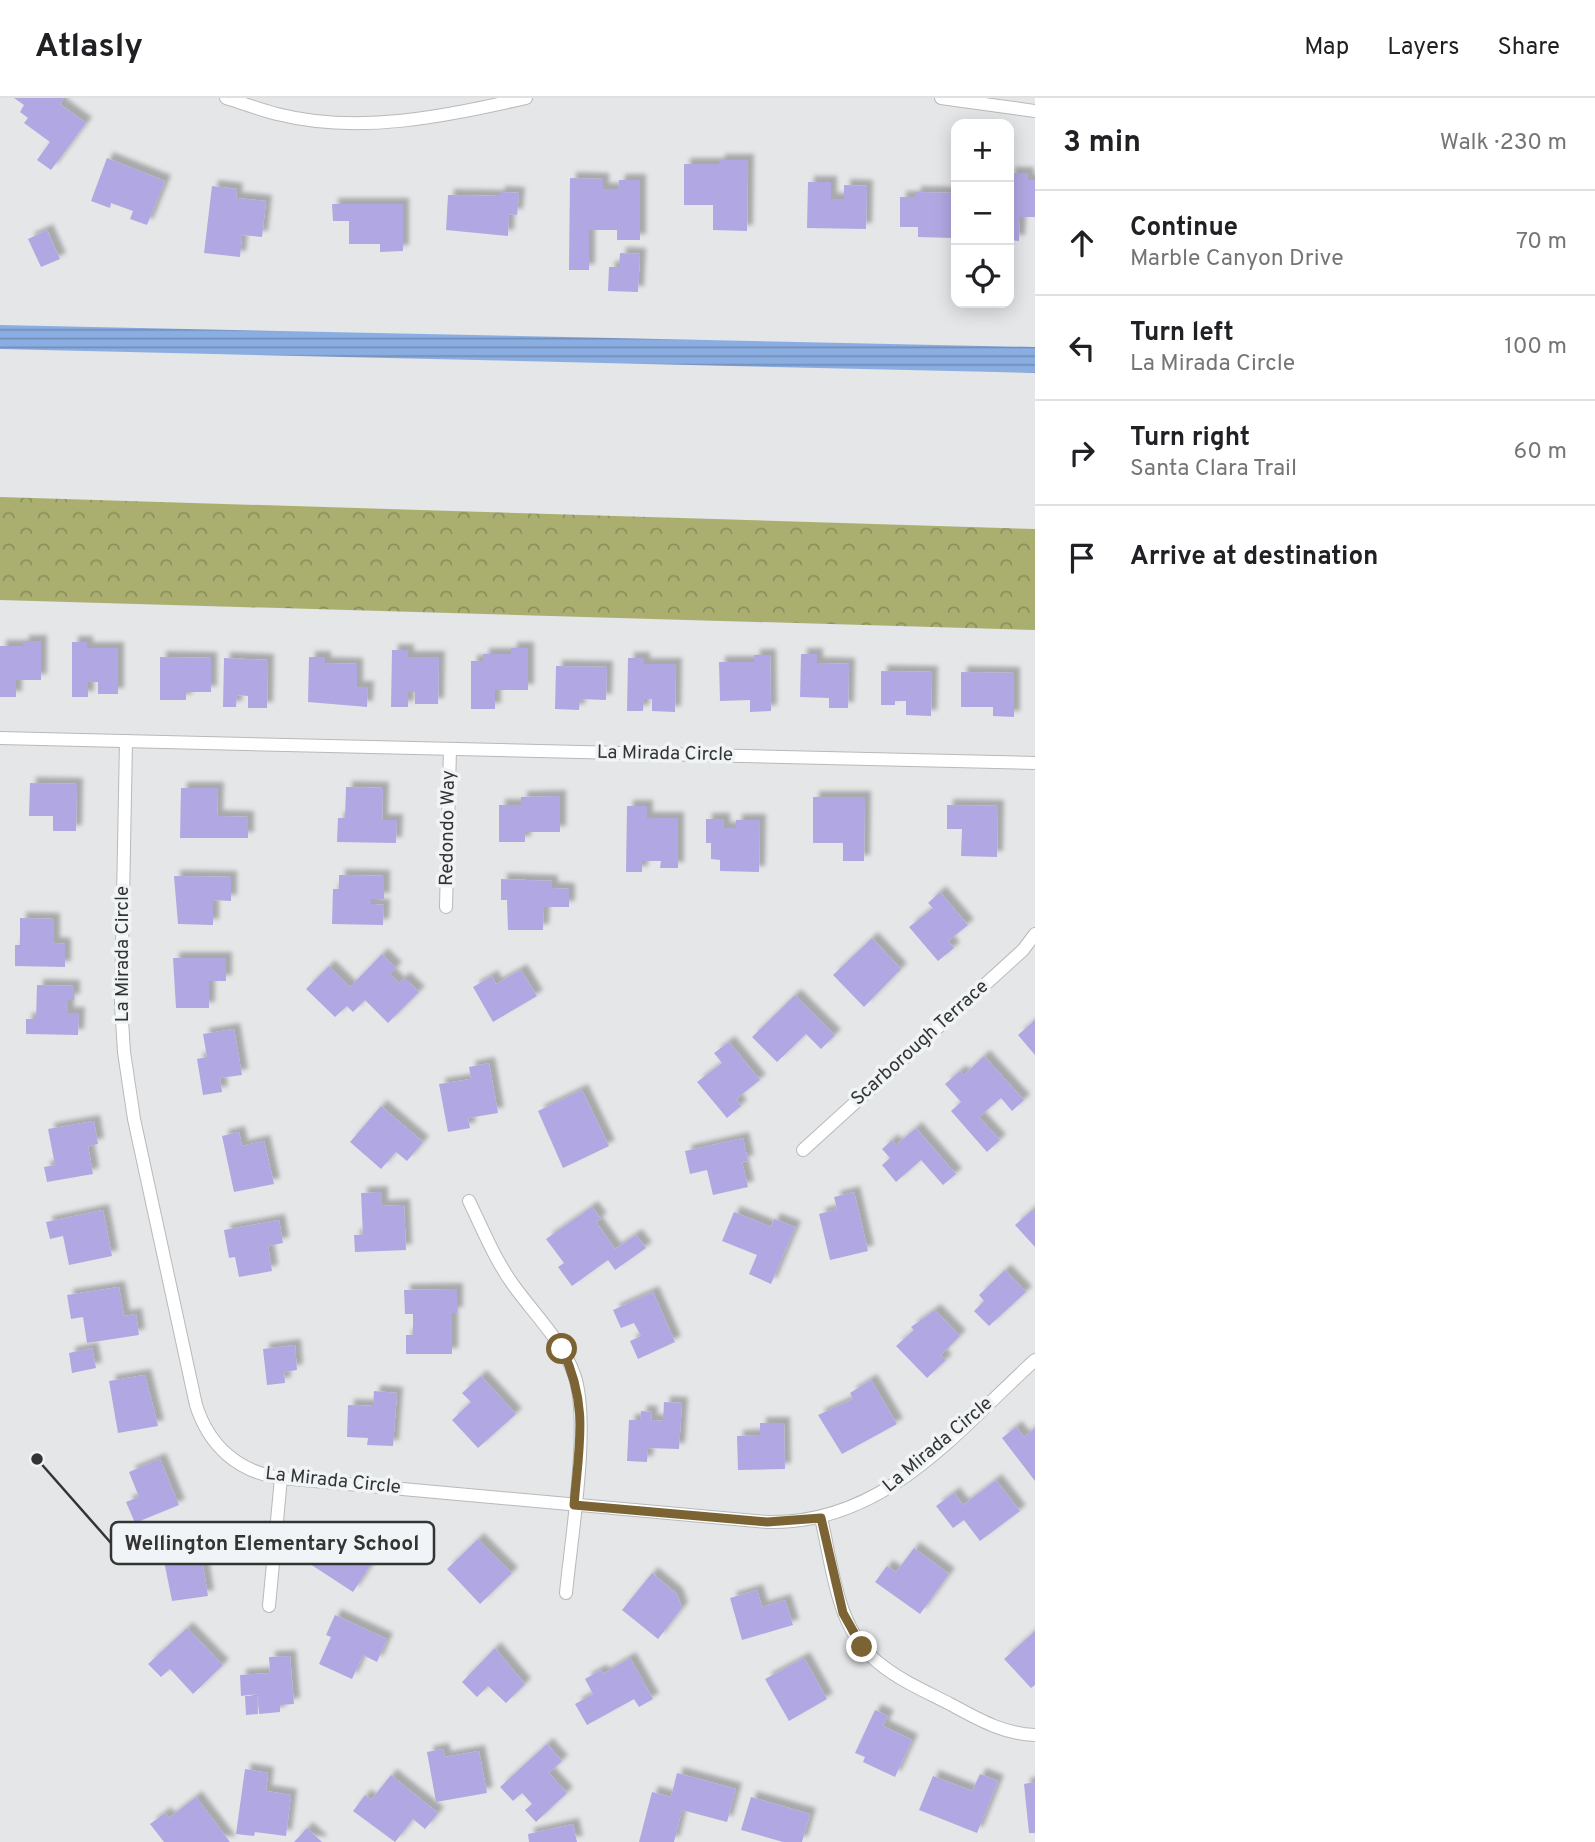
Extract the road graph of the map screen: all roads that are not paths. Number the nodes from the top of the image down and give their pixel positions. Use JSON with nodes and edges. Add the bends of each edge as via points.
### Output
{"nodes":[{"id":1,"x":226,"y":98,"type":"edge"},
{"id":2,"x":526,"y":98,"type":"edge"},
{"id":3,"x":941,"y":98,"type":"edge"},
{"id":4,"x":1035,"y":111,"type":"edge"},
{"id":5,"x":0,"y":738,"type":"edge"},
{"id":6,"x":126,"y":741,"type":"junction"},
{"id":7,"x":450,"y":749,"type":"junction"},
{"id":8,"x":1035,"y":763,"type":"edge"},
{"id":9,"x":446,"y":907,"type":"dead end"},
{"id":10,"x":1035,"y":934,"type":"edge"},
{"id":11,"x":803,"y":1150,"type":"dead end"},
{"id":12,"x":469,"y":1201,"type":"dead end"},
{"id":13,"x":1035,"y":1360,"type":"edge"},
{"id":14,"x":281,"y":1478,"type":"junction"},
{"id":15,"x":574,"y":1505,"type":"junction"},
{"id":16,"x":821,"y":1518,"type":"junction"},
{"id":17,"x":566,"y":1593,"type":"dead end"},
{"id":18,"x":269,"y":1606,"type":"dead end"},
{"id":19,"x":1035,"y":1735,"type":"edge"}],
"edges":[{"from":1,"to":2,"type":"street","via":[[278,115],[349,124],[435,118]]},
{"from":3,"to":4,"type":"street"},
{"from":5,"to":6,"type":"street","name":"La Mirada Circle"},
{"from":6,"to":7,"type":"street","name":"La Mirada Circle"},
{"from":6,"to":14,"type":"street","name":"La Mirada Circle","via":[[121,1004],[137,1133],[199,1416],[218,1446],[236,1462]]},
{"from":7,"to":8,"type":"street","name":"La Mirada Circle"},
{"from":7,"to":9,"type":"street","name":"Redondo Way"},
{"from":10,"to":11,"type":"street","name":"Scarborough Terrace","via":[[1023,950]]},
{"from":12,"to":15,"type":"street","via":[[494,1254],[562,1349],[574,1374],[581,1414]]},
{"from":13,"to":16,"type":"street","name":"La Mirada Circle","via":[[894,1486]]},
{"from":14,"to":15,"type":"street","name":"La Mirada Circle"},
{"from":14,"to":18,"type":"street"},
{"from":15,"to":16,"type":"street","name":"La Mirada Circle","via":[[767,1522]]},
{"from":15,"to":17,"type":"street"},
{"from":16,"to":19,"type":"street","via":[[843,1613],[870,1656],[982,1721],[1006,1731]]}]}
